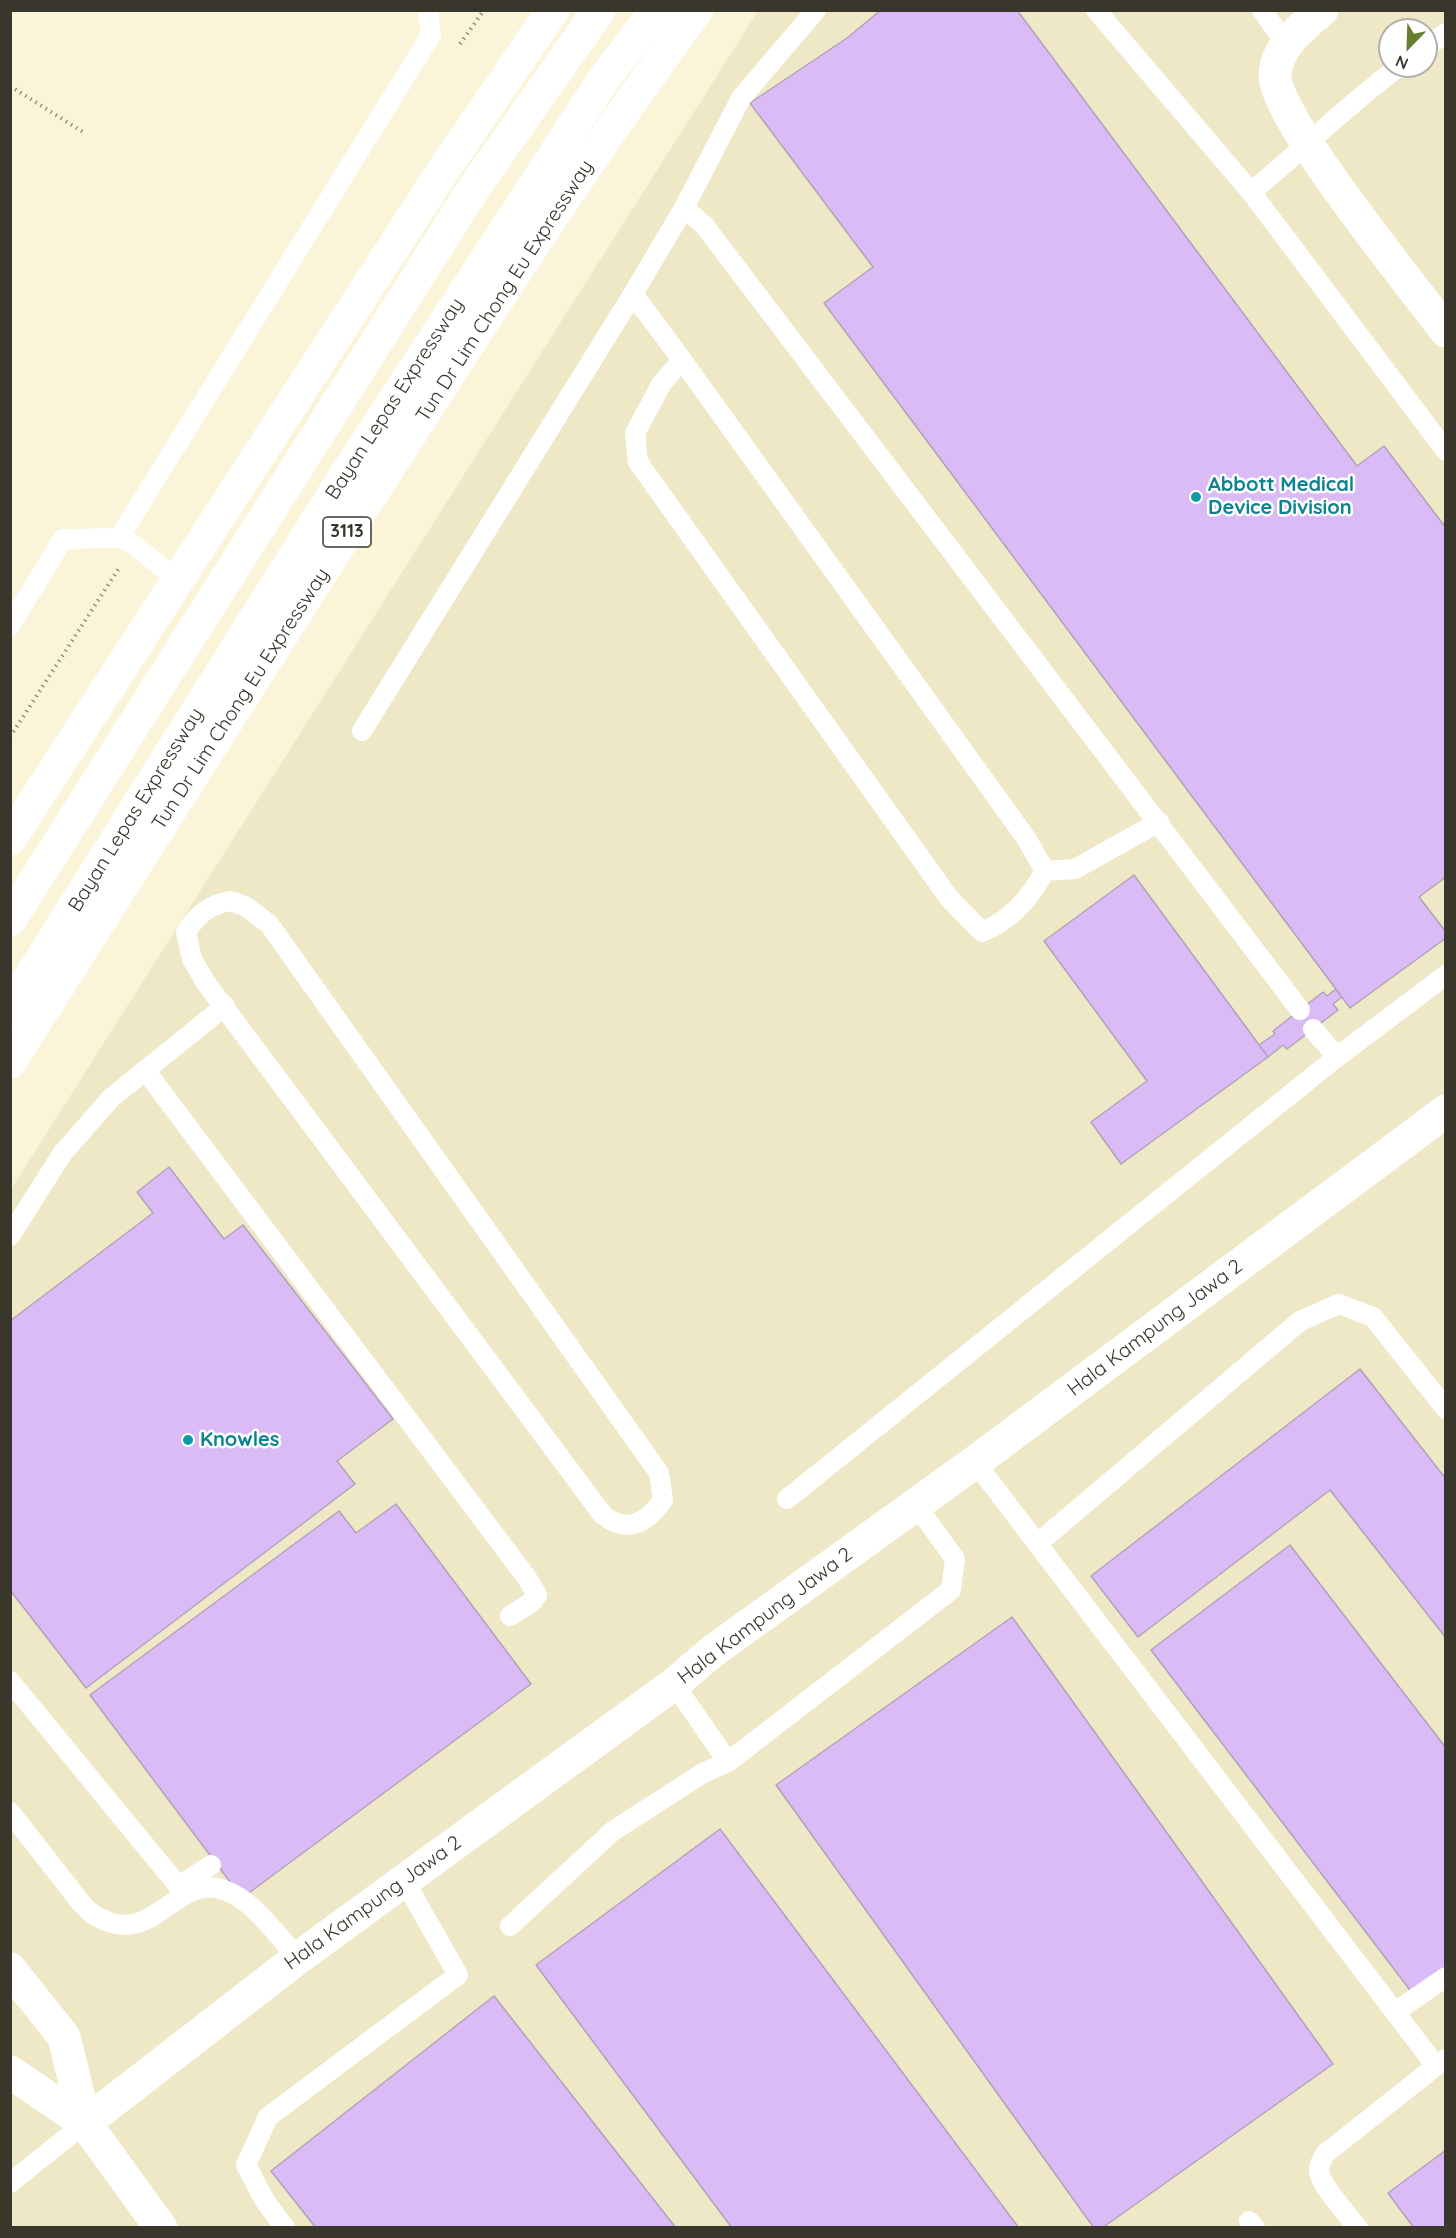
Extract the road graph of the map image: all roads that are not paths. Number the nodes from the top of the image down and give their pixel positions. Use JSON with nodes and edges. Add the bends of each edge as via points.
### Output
{"nodes":[{"id":1,"x":428,"y":10,"type":"edge"},
{"id":2,"x":553,"y":10,"type":"edge"},
{"id":3,"x":599,"y":10,"type":"edge"},
{"id":4,"x":657,"y":10,"type":"edge"},
{"id":5,"x":697,"y":10,"type":"edge"},
{"id":6,"x":816,"y":10,"type":"edge"},
{"id":7,"x":1096,"y":10,"type":"edge"},
{"id":8,"x":1262,"y":10,"type":"edge"},
{"id":9,"x":1322,"y":10,"type":"edge"},
{"id":10,"x":1286,"y":44,"type":"junction"},
{"id":11,"x":1383,"y":78,"type":"edge"},
{"id":12,"x":1307,"y":146,"type":"junction"},
{"id":13,"x":1251,"y":192,"type":"junction"},
{"id":14,"x":684,"y":207,"type":"junction"},
{"id":15,"x":633,"y":294,"type":"junction"},
{"id":16,"x":1446,"y":331,"type":"edge"},
{"id":17,"x":682,"y":360,"type":"junction"},
{"id":18,"x":1446,"y":451,"type":"edge"},
{"id":19,"x":119,"y":538,"type":"junction"},
{"id":20,"x":179,"y":580,"type":"junction"},
{"id":21,"x":10,"y":626,"type":"edge"},
{"id":22,"x":362,"y":731,"type":"dead end"},
{"id":23,"x":1159,"y":822,"type":"junction"},
{"id":24,"x":10,"y":839,"type":"edge"},
{"id":25,"x":1045,"y":871,"type":"junction"},
{"id":26,"x":10,"y":920,"type":"edge"},
{"id":27,"x":1446,"y":975,"type":"edge"},
{"id":28,"x":225,"y":1006,"type":"junction"},
{"id":29,"x":10,"y":1009,"type":"edge"},
{"id":30,"x":1300,"y":1010,"type":"dead end"},
{"id":31,"x":1313,"y":1029,"type":"dead end"},
{"id":32,"x":1337,"y":1057,"type":"junction"},
{"id":33,"x":10,"y":1062,"type":"edge"},
{"id":34,"x":145,"y":1070,"type":"junction"},
{"id":35,"x":1446,"y":1111,"type":"edge"},
{"id":36,"x":10,"y":1236,"type":"edge"},
{"id":37,"x":1446,"y":1409,"type":"edge"},
{"id":38,"x":975,"y":1462,"type":"junction"},
{"id":39,"x":787,"y":1499,"type":"dead end"},
{"id":40,"x":916,"y":1505,"type":"junction"},
{"id":41,"x":1037,"y":1544,"type":"junction"},
{"id":42,"x":510,"y":1616,"type":"dead end"},
{"id":43,"x":10,"y":1682,"type":"edge"},
{"id":44,"x":674,"y":1684,"type":"junction"},
{"id":45,"x":728,"y":1762,"type":"junction"},
{"id":46,"x":10,"y":1812,"type":"edge"},
{"id":47,"x":211,"y":1865,"type":"dead end"},
{"id":48,"x":404,"y":1880,"type":"junction"},
{"id":49,"x":182,"y":1890,"type":"junction"},
{"id":50,"x":510,"y":1926,"type":"dead end"},
{"id":51,"x":298,"y":1958,"type":"junction"},
{"id":52,"x":10,"y":1969,"type":"edge"},
{"id":53,"x":1446,"y":1977,"type":"edge"},
{"id":54,"x":1395,"y":2012,"type":"junction"},
{"id":55,"x":1441,"y":2062,"type":"edge"},
{"id":56,"x":10,"y":2073,"type":"edge"},
{"id":57,"x":85,"y":2123,"type":"junction"},
{"id":58,"x":10,"y":2182,"type":"edge"},
{"id":59,"x":161,"y":2228,"type":"edge"},
{"id":60,"x":285,"y":2228,"type":"edge"},
{"id":61,"x":1358,"y":2228,"type":"edge"}],
"edges":[{"from":1,"to":19,"type":"lane","via":[[431,35]]},
{"from":2,"to":20,"type":"main road","via":[[444,170]]},
{"from":3,"to":26,"type":"main road","via":[[474,188]]},
{"from":4,"to":29,"type":"main road","name":"Bayan Lepas Expressway","number":"3113","via":[[606,76],[379,423]]},
{"from":5,"to":33,"type":"main road","name":"Tun Dr Lim Chong Eu Expressway","number":"3113","via":[[635,93],[533,245]]},
{"from":6,"to":14,"type":"lane","via":[[741,98]]},
{"from":7,"to":13,"type":"lane"},
{"from":8,"to":10,"type":"lane"},
{"from":9,"to":10,"type":"main road"},
{"from":10,"to":12,"type":"main road","via":[[1275,75],[1278,94]]},
{"from":11,"to":12,"type":"lane"},
{"from":12,"to":13,"type":"lane"},
{"from":12,"to":16,"type":"main road"},
{"from":13,"to":18,"type":"lane"},
{"from":14,"to":15,"type":"lane"},
{"from":14,"to":23,"type":"lane","via":[[704,225]]},
{"from":15,"to":17,"type":"lane"},
{"from":15,"to":22,"type":"lane"},
{"from":17,"to":25,"type":"lane","via":[[1026,838]]},
{"from":17,"to":25,"type":"lane","via":[[662,383],[635,433],[638,462],[949,898],[982,932],[1018,910]]},
{"from":19,"to":20,"type":"lane"},
{"from":19,"to":21,"type":"lane","via":[[63,539]]},
{"from":20,"to":24,"type":"main road"},
{"from":23,"to":25,"type":"lane","via":[[1075,869]]},
{"from":23,"to":30,"type":"lane"},
{"from":27,"to":32,"type":"lane"},
{"from":28,"to":28,"type":"lane","via":[[192,959],[186,932],[195,917],[212,904],[230,901],[245,906],[270,924],[659,1473],[663,1500],[655,1511],[633,1526],[612,1522],[603,1515]]},
{"from":28,"to":34,"type":"lane"},
{"from":31,"to":32,"type":"lane"},
{"from":32,"to":39,"type":"lane"},
{"from":34,"to":36,"type":"lane","via":[[111,1098],[62,1154]]},
{"from":34,"to":42,"type":"lane","via":[[527,1578],[537,1594],[532,1602]]},
{"from":35,"to":38,"type":"main road","name":"Hala Kampung Jawa 2"},
{"from":37,"to":41,"type":"lane","via":[[1373,1317],[1339,1304],[1300,1321]]},
{"from":38,"to":40,"type":"main road","name":"Hala Kampung Jawa 2"},
{"from":38,"to":41,"type":"lane"},
{"from":40,"to":44,"type":"main road","name":"Hala Kampung Jawa 2","via":[[713,1651]]},
{"from":40,"to":45,"type":"lane","via":[[955,1559],[951,1590]]},
{"from":41,"to":54,"type":"lane"},
{"from":43,"to":49,"type":"lane"},
{"from":44,"to":45,"type":"lane"},
{"from":44,"to":48,"type":"main road","name":"Hala Kampung Jawa 2"},
{"from":45,"to":50,"type":"lane","via":[[703,1773],[613,1831]]},
{"from":46,"to":49,"type":"lane","via":[[93,1914],[121,1926],[136,1926]]},
{"from":47,"to":49,"type":"lane"},
{"from":48,"to":51,"type":"main road","name":"Hala Kampung Jawa 2"},
{"from":48,"to":60,"type":"lane","via":[[458,1975],[268,2117],[246,2165]]},
{"from":49,"to":51,"type":"lane","via":[[224,1890],[250,1907]]},
{"from":51,"to":57,"type":"main road","name":"Hala Kampung Jawa 2"},
{"from":52,"to":57,"type":"main road","via":[[63,2037]]},
{"from":53,"to":54,"type":"lane"},
{"from":54,"to":55,"type":"lane"},
{"from":55,"to":61,"type":"lane","via":[[1324,2154],[1319,2173]]},
{"from":56,"to":57,"type":"main road"},
{"from":57,"to":58,"type":"lane"},
{"from":57,"to":59,"type":"main road"}]}
